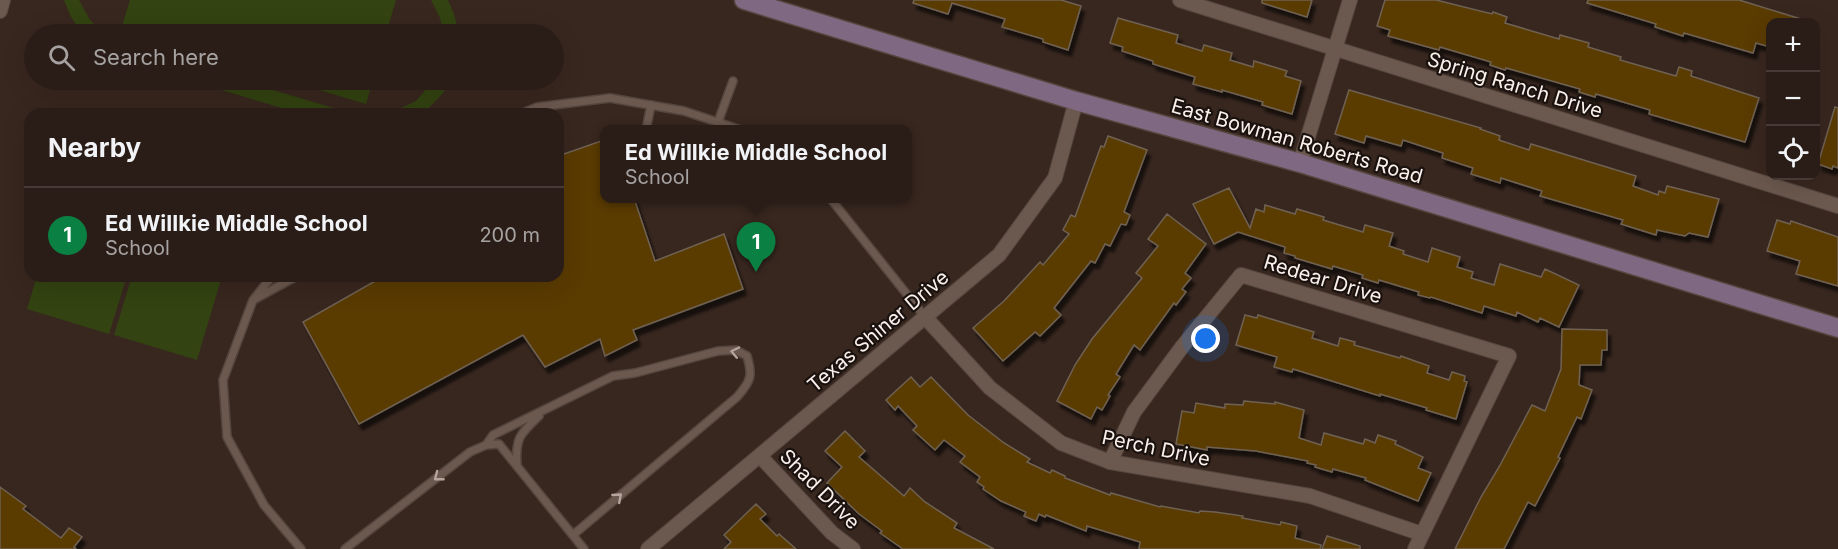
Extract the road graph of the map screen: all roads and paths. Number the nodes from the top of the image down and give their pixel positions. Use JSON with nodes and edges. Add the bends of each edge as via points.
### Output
{"nodes":[{"id":1,"x":3,"y":0,"type":"edge"},
{"id":2,"x":1180,"y":0,"type":"edge"},
{"id":3,"x":1350,"y":0,"type":"edge"},
{"id":4,"x":750,"y":1,"type":"edge"},
{"id":5,"x":0,"y":11,"type":"edge"},
{"id":6,"x":1335,"y":50,"type":"junction"},
{"id":7,"x":733,"y":81,"type":"dead end"},
{"id":8,"x":1076,"y":101,"type":"junction"},
{"id":9,"x":651,"y":105,"type":"junction"},
{"id":10,"x":535,"y":108,"type":"edge"},
{"id":11,"x":718,"y":122,"type":"junction"},
{"id":12,"x":647,"y":125,"type":"edge"},
{"id":13,"x":728,"y":125,"type":"edge"},
{"id":14,"x":1300,"y":163,"type":"junction"},
{"id":15,"x":834,"y":203,"type":"edge"},
{"id":16,"x":1838,"y":206,"type":"edge"},
{"id":17,"x":267,"y":282,"type":"edge"},
{"id":18,"x":286,"y":282,"type":"edge"},
{"id":19,"x":253,"y":300,"type":"junction"},
{"id":20,"x":925,"y":317,"type":"junction"},
{"id":21,"x":1838,"y":327,"type":"edge"},
{"id":22,"x":545,"y":410,"type":"junction"},
{"id":23,"x":486,"y":445,"type":"junction"},
{"id":24,"x":759,"y":456,"type":"junction"},
{"id":25,"x":1110,"y":462,"type":"junction"},
{"id":26,"x":517,"y":466,"type":"junction"},
{"id":27,"x":1422,"y":534,"type":"junction"},
{"id":28,"x":573,"y":536,"type":"junction"},
{"id":29,"x":301,"y":549,"type":"edge"},
{"id":30,"x":345,"y":549,"type":"edge"},
{"id":31,"x":584,"y":549,"type":"edge"},
{"id":32,"x":648,"y":549,"type":"edge"},
{"id":33,"x":853,"y":549,"type":"edge"},
{"id":34,"x":1415,"y":549,"type":"edge"}],
"edges":[{"from":1,"to":5,"type":"street"},
{"from":2,"to":6,"type":"street","name":"Spring Ranch Drive"},
{"from":3,"to":6,"type":"street"},
{"from":4,"to":8,"type":"street","name":"East Bowman Roberts Road"},
{"from":6,"to":14,"type":"street"},
{"from":6,"to":16,"type":"street","name":"Spring Ranch Drive"},
{"from":7,"to":11,"type":"lane"},
{"from":8,"to":14,"type":"street","name":"East Bowman Roberts Road"},
{"from":8,"to":20,"type":"street","name":"Texas Shiner Drive","via":[[1055,178],[999,255]]},
{"from":9,"to":10,"type":"lane","via":[[610,98]]},
{"from":9,"to":11,"type":"lane"},
{"from":9,"to":12,"type":"lane"},
{"from":11,"to":13,"type":"lane"},
{"from":14,"to":21,"type":"street","name":"East Bowman Roberts Road"},
{"from":15,"to":20,"type":"lane"},
{"from":17,"to":19,"type":"lane"},
{"from":18,"to":19,"type":"lane"},
{"from":19,"to":29,"type":"lane","via":[[223,380],[227,437],[264,505]]},
{"from":20,"to":24,"type":"street","name":"Texas Shiner Drive"},
{"from":20,"to":25,"type":"street","name":"Perch Drive","via":[[990,388],[1061,443]]},
{"from":22,"to":23,"type":"lane","via":[[493,435]]},
{"from":22,"to":26,"type":"lane","via":[[521,432]]},
{"from":28,"to":22,"type":"lane","one_way":true,"via":[[737,397],[748,385],[752,371],[747,356],[736,350],[718,351],[613,376]]},
{"from":23,"to":26,"type":"lane","via":[[499,444]]},
{"from":23,"to":30,"type":"lane","one_way":true,"via":[[470,452]]},
{"from":24,"to":32,"type":"street","name":"Texas Shiner Drive"},
{"from":24,"to":33,"type":"street","name":"Shad Drive","via":[[832,533]]},
{"from":25,"to":27,"type":"street","name":"Perch Drive","via":[[1310,496]]},
{"from":25,"to":27,"type":"street","name":"Redear Drive","via":[[1134,412],[1241,275],[1509,356]]},
{"from":26,"to":28,"type":"lane"},
{"from":27,"to":34,"type":"street"},
{"from":28,"to":31,"type":"lane"}]}
